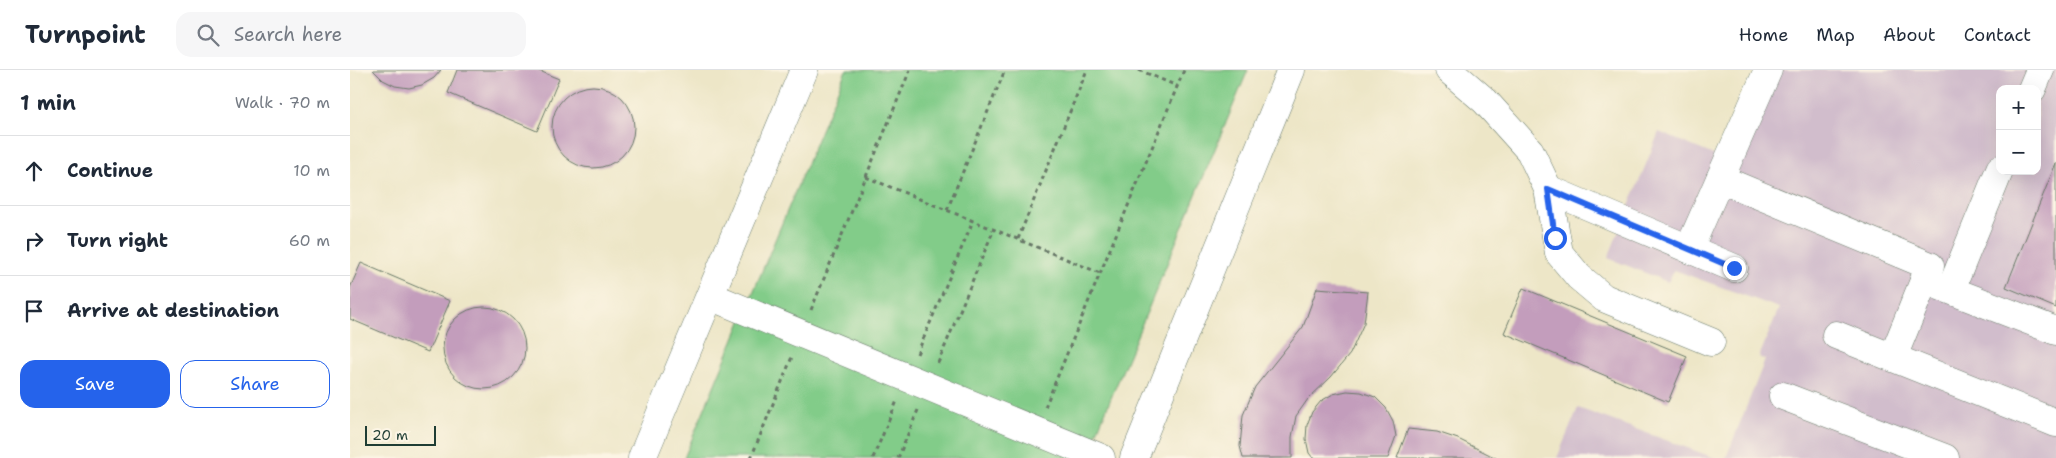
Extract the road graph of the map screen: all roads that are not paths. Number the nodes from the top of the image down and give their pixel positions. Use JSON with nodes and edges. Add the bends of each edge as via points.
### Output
{"nodes":[{"id":1,"x":804,"y":70,"type":"edge"},
{"id":2,"x":1291,"y":70,"type":"edge"},
{"id":3,"x":1449,"y":70,"type":"edge"},
{"id":4,"x":1768,"y":70,"type":"edge"},
{"id":5,"x":2040,"y":70,"type":"edge"},
{"id":6,"x":2034,"y":85,"type":"edge"},
{"id":7,"x":1998,"y":175,"type":"edge"},
{"id":8,"x":1720,"y":179,"type":"junction"},
{"id":9,"x":1548,"y":189,"type":"junction"},
{"id":10,"x":1689,"y":249,"type":"junction"},
{"id":11,"x":1734,"y":268,"type":"dead end"},
{"id":12,"x":1924,"y":280,"type":"junction"},
{"id":13,"x":1951,"y":290,"type":"junction"},
{"id":14,"x":710,"y":296,"type":"junction"},
{"id":15,"x":2056,"y":331,"type":"edge"},
{"id":16,"x":1836,"y":335,"type":"dead end"},
{"id":17,"x":1711,"y":342,"type":"dead end"},
{"id":18,"x":1892,"y":356,"type":"junction"},
{"id":19,"x":1783,"y":396,"type":"dead end"},
{"id":20,"x":2056,"y":423,"type":"edge"},
{"id":21,"x":642,"y":458,"type":"edge"},
{"id":22,"x":1101,"y":458,"type":"edge"},
{"id":23,"x":1134,"y":458,"type":"edge"},
{"id":24,"x":1945,"y":458,"type":"edge"}],
"edges":[{"from":1,"to":14,"type":"street"},
{"from":2,"to":23,"type":"street"},
{"from":3,"to":9,"type":"street","via":[[1485,101],[1530,151]]},
{"from":4,"to":8,"type":"street"},
{"from":5,"to":6,"type":"street"},
{"from":7,"to":13,"type":"street"},
{"from":8,"to":10,"type":"street"},
{"from":8,"to":12,"type":"street","via":[[1930,266]]},
{"from":9,"to":10,"type":"street"},
{"from":9,"to":17,"type":"street","via":[[1559,253],[1579,277],[1604,298]]},
{"from":10,"to":11,"type":"street"},
{"from":12,"to":13,"type":"street"},
{"from":12,"to":18,"type":"street"},
{"from":13,"to":15,"type":"street"},
{"from":14,"to":21,"type":"street"},
{"from":14,"to":22,"type":"street"},
{"from":16,"to":18,"type":"street"},
{"from":18,"to":20,"type":"street"},
{"from":19,"to":24,"type":"street"}]}
